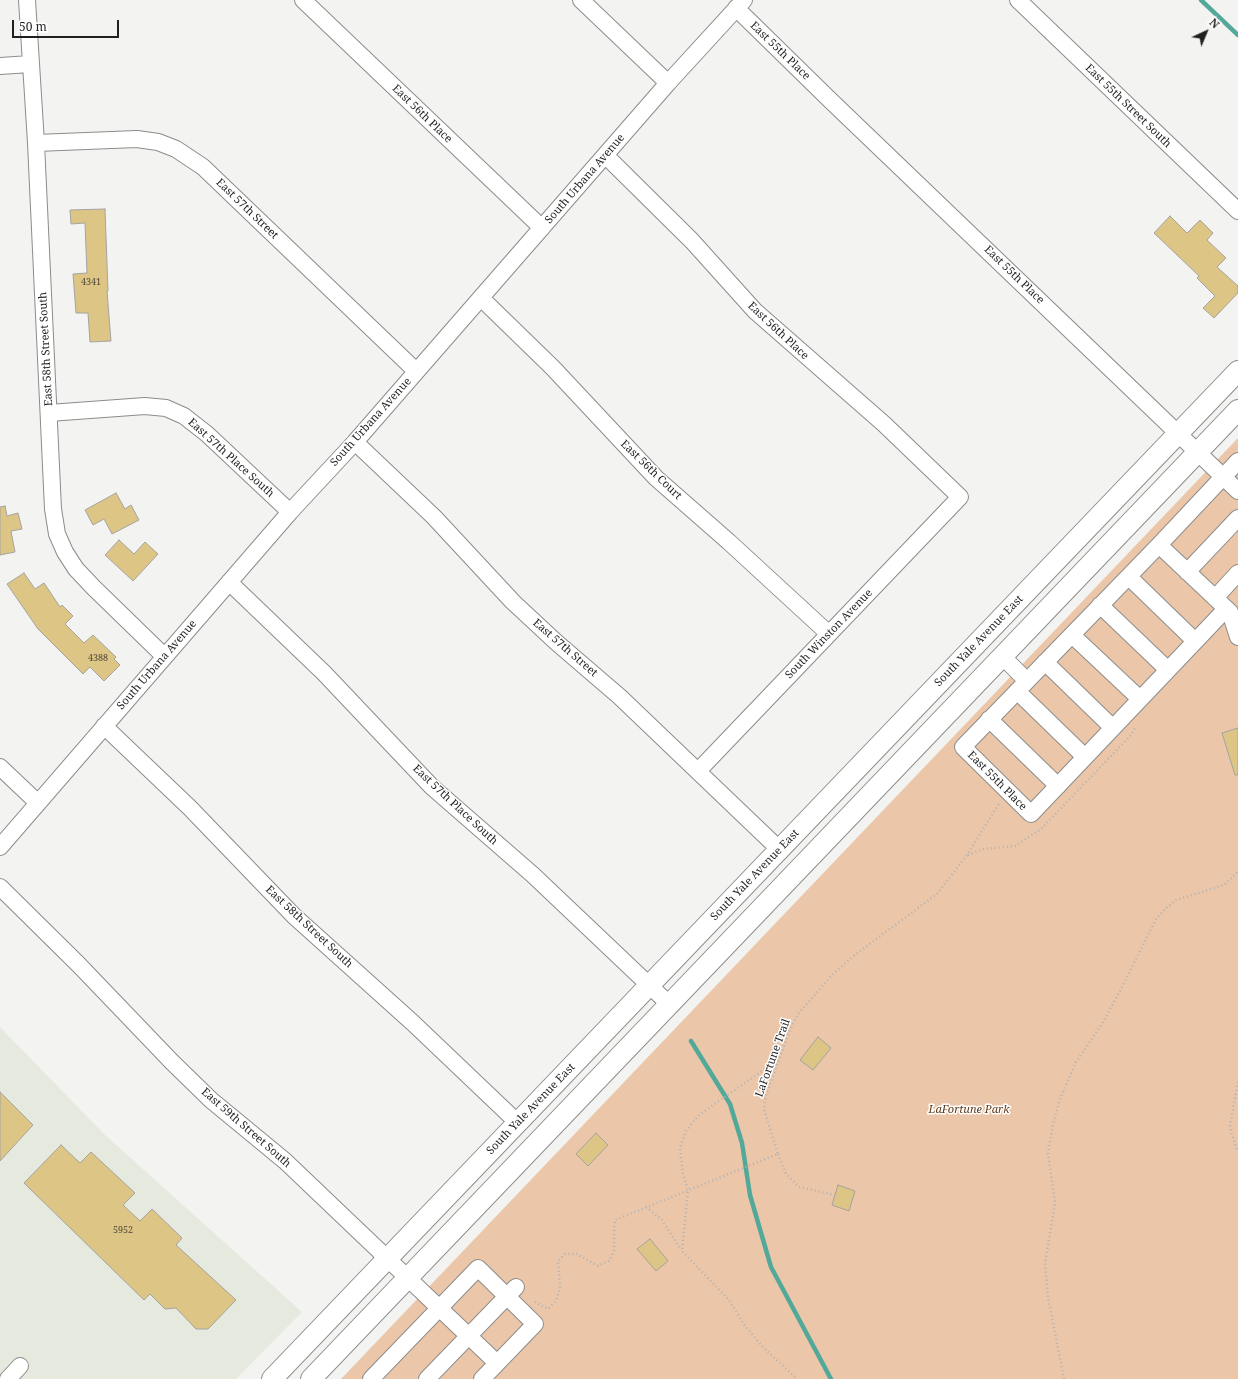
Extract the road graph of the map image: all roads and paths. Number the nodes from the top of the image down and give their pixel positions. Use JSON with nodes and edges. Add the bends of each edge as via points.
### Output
{"nodes":[{"id":1,"x":27,"y":0,"type":"edge"},
{"id":2,"x":303,"y":0,"type":"edge"},
{"id":3,"x":581,"y":0,"type":"edge"},
{"id":4,"x":1018,"y":0,"type":"edge"},
{"id":5,"x":740,"y":4,"type":"edge"},
{"id":6,"x":30,"y":64,"type":"junction"},
{"id":7,"x":0,"y":66,"type":"edge"},
{"id":8,"x":668,"y":83,"type":"junction"},
{"id":9,"x":36,"y":143,"type":"junction"},
{"id":10,"x":606,"y":156,"type":"junction"},
{"id":11,"x":1238,"y":211,"type":"edge"},
{"id":12,"x":542,"y":228,"type":"junction"},
{"id":13,"x":481,"y":298,"type":"junction"},
{"id":14,"x":416,"y":371,"type":"junction"},
{"id":15,"x":1238,"y":371,"type":"edge"},
{"id":16,"x":1238,"y":410,"type":"edge"},
{"id":17,"x":49,"y":413,"type":"junction"},
{"id":18,"x":1179,"y":433,"type":"junction"},
{"id":19,"x":355,"y":442,"type":"junction"},
{"id":20,"x":1198,"y":452,"type":"junction"},
{"id":21,"x":1238,"y":461,"type":"edge"},
{"id":22,"x":1224,"y":477,"type":"junction"},
{"id":23,"x":1238,"y":491,"type":"edge"},
{"id":24,"x":960,"y":497,"type":"joint"},
{"id":25,"x":290,"y":512,"type":"junction"},
{"id":26,"x":1238,"y":518,"type":"edge"},
{"id":27,"x":1159,"y":545,"type":"junction"},
{"id":28,"x":1187,"y":572,"type":"junction"},
{"id":29,"x":1238,"y":573,"type":"edge"},
{"id":30,"x":1129,"y":576,"type":"junction"},
{"id":31,"x":229,"y":582,"type":"junction"},
{"id":32,"x":1220,"y":604,"type":"junction"},
{"id":33,"x":1100,"y":605,"type":"junction"},
{"id":34,"x":829,"y":634,"type":"junction"},
{"id":35,"x":1072,"y":635,"type":"junction"},
{"id":36,"x":1238,"y":637,"type":"edge"},
{"id":37,"x":1195,"y":641,"type":"junction"},
{"id":38,"x":164,"y":656,"type":"junction"},
{"id":39,"x":1002,"y":656,"type":"junction"},
{"id":40,"x":1045,"y":662,"type":"junction"},
{"id":41,"x":1168,"y":670,"type":"junction"},
{"id":42,"x":1022,"y":686,"type":"junction"},
{"id":43,"x":1140,"y":699,"type":"junction"},
{"id":44,"x":989,"y":720,"type":"junction"},
{"id":45,"x":104,"y":726,"type":"junction"},
{"id":46,"x":1113,"y":728,"type":"junction"},
{"id":47,"x":1085,"y":757,"type":"junction"},
{"id":48,"x":0,"y":767,"type":"edge"},
{"id":49,"x":698,"y":771,"type":"junction"},
{"id":50,"x":1058,"y":786,"type":"junction"},
{"id":51,"x":1000,"y":801,"type":"dead end"},
{"id":52,"x":38,"y":803,"type":"junction"},
{"id":53,"x":0,"y":847,"type":"edge"},
{"id":54,"x":780,"y":850,"type":"junction"},
{"id":55,"x":1238,"y":870,"type":"edge"},
{"id":56,"x":0,"y":888,"type":"edge"},
{"id":57,"x":649,"y":986,"type":"junction"},
{"id":58,"x":669,"y":1004,"type":"junction"},
{"id":59,"x":779,"y":1060,"type":"junction"},
{"id":60,"x":1238,"y":1082,"type":"edge"},
{"id":61,"x":518,"y":1123,"type":"junction"},
{"id":62,"x":1238,"y":1152,"type":"edge"},
{"id":63,"x":778,"y":1154,"type":"junction"},
{"id":64,"x":688,"y":1190,"type":"junction"},
{"id":65,"x":835,"y":1195,"type":"dead end"},
{"id":66,"x":646,"y":1207,"type":"junction"},
{"id":67,"x":682,"y":1251,"type":"junction"},
{"id":68,"x":387,"y":1259,"type":"junction"},
{"id":69,"x":407,"y":1278,"type":"junction"},
{"id":70,"x":511,"y":1292,"type":"junction"},
{"id":71,"x":440,"y":1308,"type":"junction"},
{"id":72,"x":523,"y":1312,"type":"junction"},
{"id":73,"x":469,"y":1335,"type":"junction"},
{"id":74,"x":498,"y":1363,"type":"junction"},
{"id":75,"x":20,"y":1366,"type":"dead end"},
{"id":76,"x":8,"y":1379,"type":"edge"},
{"id":77,"x":272,"y":1379,"type":"edge"},
{"id":78,"x":311,"y":1379,"type":"edge"},
{"id":79,"x":371,"y":1379,"type":"edge"},
{"id":80,"x":427,"y":1379,"type":"edge"},
{"id":81,"x":482,"y":1379,"type":"edge"},
{"id":82,"x":797,"y":1379,"type":"edge"},
{"id":83,"x":1064,"y":1379,"type":"edge"}],
"edges":[{"from":1,"to":6,"type":"street","name":"East 58th Street South"},
{"from":2,"to":12,"type":"street","name":"East 56th Place"},
{"from":3,"to":8,"type":"street"},
{"from":4,"to":11,"type":"street","name":"East 55th Street South"},
{"from":5,"to":8,"type":"street","name":"South Urbana Avenue"},
{"from":5,"to":18,"type":"street","name":"East 55th Place","via":[[836,106]]},
{"from":6,"to":7,"type":"street"},
{"from":6,"to":9,"type":"street","name":"East 58th Street South"},
{"from":8,"to":10,"type":"street","name":"South Urbana Avenue"},
{"from":9,"to":14,"type":"street","name":"East 57th Street","via":[[137,139],[158,142],[176,149],[203,167]]},
{"from":9,"to":17,"type":"street","name":"East 58th Street South"},
{"from":10,"to":12,"type":"street","name":"South Urbana Avenue"},
{"from":10,"to":24,"type":"street","name":"East 56th Place","via":[[692,241],[755,311],[884,424]]},
{"from":12,"to":13,"type":"street","name":"South Urbana Avenue"},
{"from":13,"to":14,"type":"street","name":"South Urbana Avenue"},
{"from":13,"to":34,"type":"street","name":"East 56th Court","via":[[553,368],[656,478]]},
{"from":14,"to":19,"type":"street","name":"South Urbana Avenue"},
{"from":15,"to":18,"type":"main road","name":"South Yale Avenue East"},
{"from":16,"to":20,"type":"main road"},
{"from":17,"to":25,"type":"street","name":"East 57th Place South","via":[[145,406],[166,408],[184,416],[207,434]]},
{"from":17,"to":38,"type":"street","name":"East 58th Street South","via":[[53,508],[57,534],[65,552],[76,569],[94,588]]},
{"from":18,"to":20,"type":"street","name":"East 55th Place"},
{"from":18,"to":54,"type":"main road","name":"South Yale Avenue East"},
{"from":19,"to":25,"type":"street","name":"South Urbana Avenue"},
{"from":19,"to":49,"type":"street","name":"East 57th Street","via":[[434,517],[513,602],[620,697]]},
{"from":20,"to":22,"type":"street","name":"East 55th Place"},
{"from":20,"to":39,"type":"main road"},
{"from":21,"to":22,"type":"street"},
{"from":22,"to":23,"type":"street"},
{"from":22,"to":27,"type":"street","name":"East 55th Place"},
{"from":24,"to":34,"type":"street","name":"South Winston Avenue"},
{"from":25,"to":31,"type":"street","name":"South Urbana Avenue"},
{"from":26,"to":28,"type":"street"},
{"from":27,"to":28,"type":"street"},
{"from":27,"to":30,"type":"street","name":"East 55th Place"},
{"from":28,"to":32,"type":"street"},
{"from":29,"to":32,"type":"street","name":"East 55th Place"},
{"from":30,"to":33,"type":"street","name":"East 55th Place"},
{"from":30,"to":37,"type":"street"},
{"from":31,"to":38,"type":"street","name":"South Urbana Avenue"},
{"from":31,"to":57,"type":"street","name":"East 57th Place South","via":[[324,673],[432,787],[533,876]]},
{"from":32,"to":36,"type":"street","via":[[1230,612]]},
{"from":32,"to":37,"type":"street","name":"East 55th Place"},
{"from":33,"to":35,"type":"street","name":"East 55th Place"},
{"from":33,"to":41,"type":"street"},
{"from":34,"to":49,"type":"street","name":"South Winston Avenue"},
{"from":35,"to":40,"type":"street","name":"East 55th Place"},
{"from":35,"to":43,"type":"street"},
{"from":37,"to":41,"type":"street","name":"East 55th Place"},
{"from":38,"to":45,"type":"street","name":"South Urbana Avenue"},
{"from":39,"to":42,"type":"street"},
{"from":39,"to":58,"type":"main road"},
{"from":40,"to":42,"type":"street","name":"East 55th Place"},
{"from":40,"to":46,"type":"street"},
{"from":41,"to":43,"type":"street","name":"East 55th Place"},
{"from":42,"to":44,"type":"street","name":"East 55th Place"},
{"from":42,"to":47,"type":"street"},
{"from":43,"to":46,"type":"street","name":"East 55th Place"},
{"from":44,"to":50,"type":"street"},
{"from":44,"to":50,"type":"street","name":"East 55th Place","via":[[963,746],[1031,814]]},
{"from":45,"to":52,"type":"street","name":"South Urbana Avenue"},
{"from":45,"to":61,"type":"street","name":"East 58th Street South","via":[[190,808],[294,916],[413,1023]]},
{"from":46,"to":47,"type":"street","name":"East 55th Place"},
{"from":47,"to":50,"type":"street","name":"East 55th Place"},
{"from":48,"to":52,"type":"street"},
{"from":49,"to":54,"type":"street","name":"East 57th Street"},
{"from":51,"to":59,"type":"path","name":"LaFortune Trail","via":[[967,855],[937,894],[834,973],[798,1014]]},
{"from":52,"to":53,"type":"street","name":"South Urbana Avenue"},
{"from":54,"to":57,"type":"main road","name":"South Yale Avenue East"},
{"from":55,"to":83,"type":"path","via":[[1236,875],[1224,884],[1176,900],[1156,919],[1102,1024],[1076,1062],[1060,1099],[1048,1153],[1055,1203],[1045,1263],[1048,1296]]},
{"from":56,"to":68,"type":"street","name":"East 59th Street South","via":[[80,965],[211,1100],[285,1161]]},
{"from":57,"to":58,"type":"street","name":"East 57th Place South"},
{"from":57,"to":61,"type":"main road","name":"South Yale Avenue East"},
{"from":58,"to":69,"type":"main road"},
{"from":59,"to":63,"type":"path","name":"LaFortune Trail","via":[[766,1095],[764,1109]]},
{"from":59,"to":64,"type":"path","via":[[713,1104],[698,1116],[686,1131],[680,1148]]},
{"from":60,"to":62,"type":"path","via":[[1230,1125]]},
{"from":61,"to":68,"type":"main road","name":"South Yale Avenue East"},
{"from":63,"to":64,"type":"path"},
{"from":63,"to":65,"type":"path","name":"LaFortune Trail","via":[[786,1174],[799,1187]]},
{"from":64,"to":66,"type":"path"},
{"from":64,"to":67,"type":"path"},
{"from":66,"to":67,"type":"path","via":[[662,1220]]},
{"from":66,"to":72,"type":"path","via":[[615,1220],[614,1251],[610,1260],[598,1266],[577,1254],[565,1254],[558,1261],[560,1288],[556,1301],[548,1309],[535,1302]]},
{"from":67,"to":82,"type":"path","via":[[729,1300],[761,1345]]},
{"from":68,"to":69,"type":"street","name":"East 59th Street South"},
{"from":68,"to":77,"type":"main road","name":"South Yale Avenue East"},
{"from":69,"to":71,"type":"street","name":"East 59th Street South"},
{"from":69,"to":78,"type":"main road"},
{"from":70,"to":71,"type":"street","via":[[478,1268]]},
{"from":70,"to":72,"type":"street"},
{"from":70,"to":73,"type":"street"},
{"from":71,"to":73,"type":"street","name":"East 59th Street South"},
{"from":71,"to":79,"type":"street"},
{"from":72,"to":74,"type":"street","via":[[535,1324]]},
{"from":73,"to":74,"type":"street","name":"East 59th Street South"},
{"from":73,"to":80,"type":"street"},
{"from":74,"to":81,"type":"street"},
{"from":75,"to":76,"type":"street"}]}
